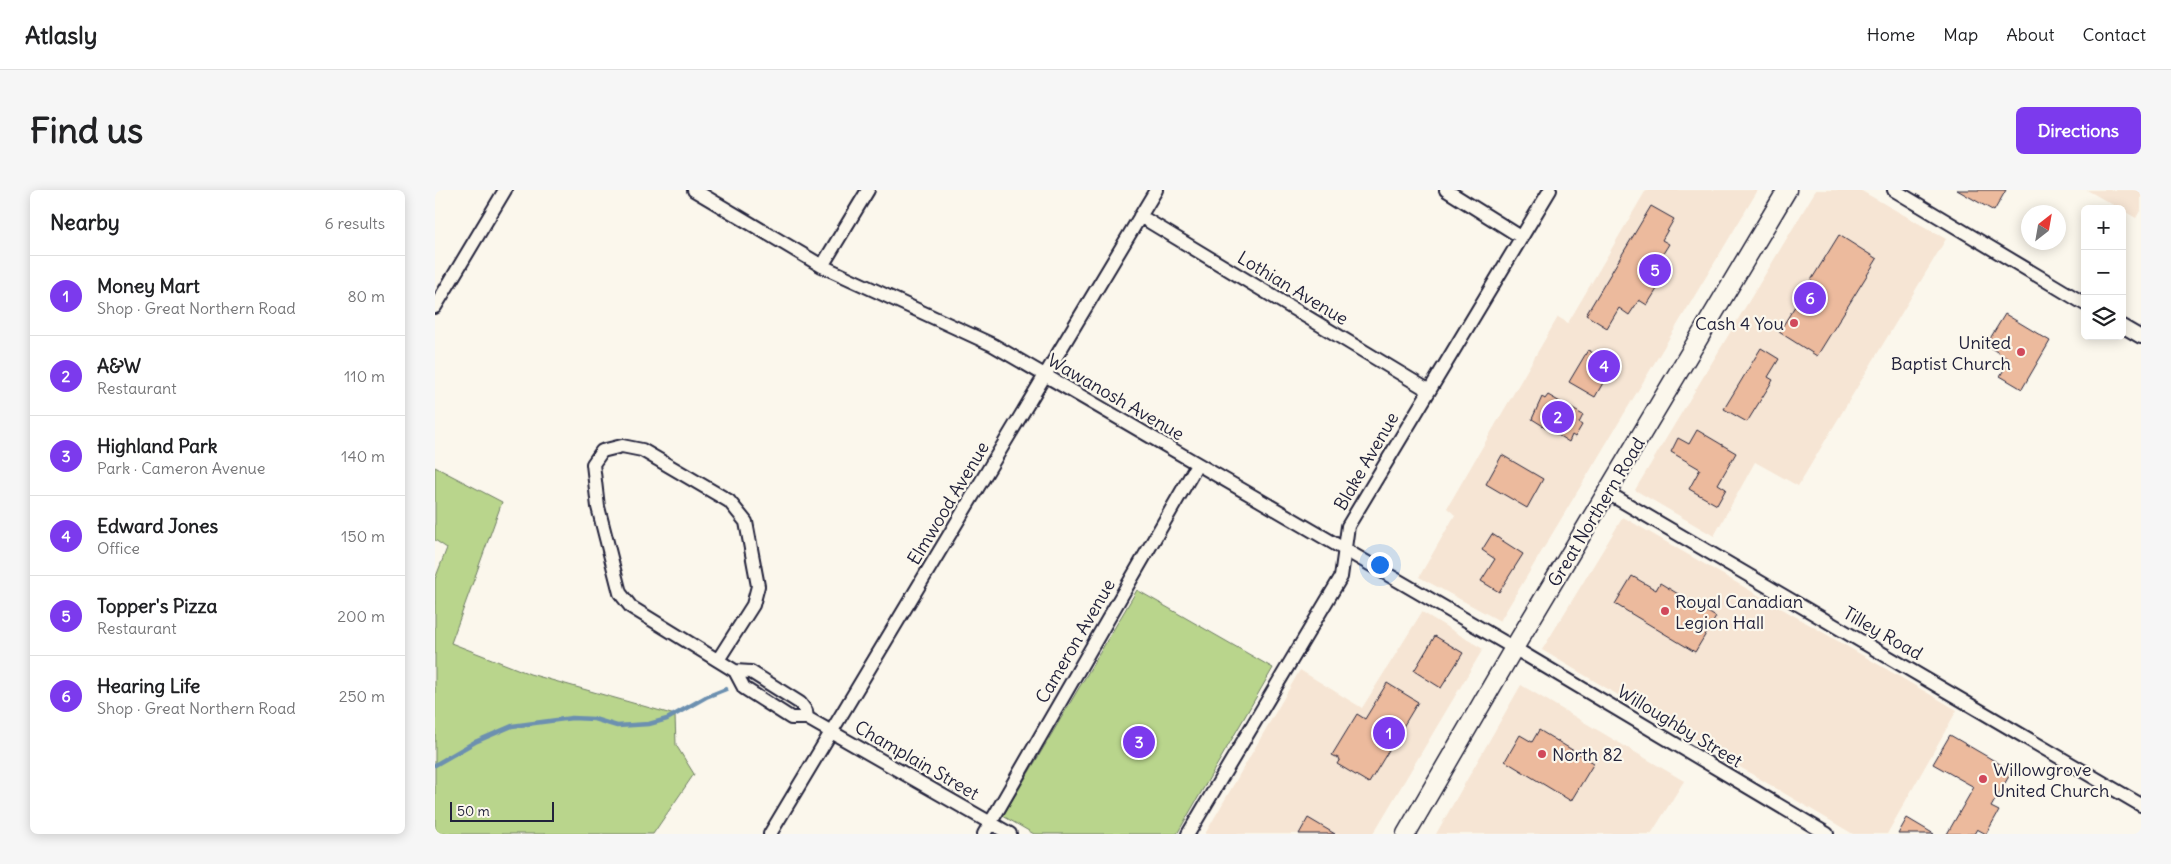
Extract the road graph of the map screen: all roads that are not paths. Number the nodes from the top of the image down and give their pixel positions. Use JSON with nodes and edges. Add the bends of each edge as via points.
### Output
{"nodes":[{"id":1,"x":505,"y":190,"type":"edge"},
{"id":2,"x":694,"y":190,"type":"edge"},
{"id":3,"x":868,"y":190,"type":"edge"},
{"id":4,"x":1155,"y":190,"type":"edge"},
{"id":5,"x":1446,"y":190,"type":"edge"},
{"id":6,"x":1549,"y":190,"type":"edge"},
{"id":7,"x":1787,"y":190,"type":"edge"},
{"id":8,"x":1894,"y":190,"type":"edge"},
{"id":9,"x":1140,"y":216,"type":"junction"},
{"id":10,"x":1521,"y":237,"type":"junction"},
{"id":11,"x":822,"y":266,"type":"junction"},
{"id":12,"x":2081,"y":302,"type":"edge"},
{"id":13,"x":435,"y":307,"type":"edge"},
{"id":14,"x":2126,"y":328,"type":"edge"},
{"id":15,"x":2141,"y":337,"type":"edge"},
{"id":16,"x":1045,"y":376,"type":"junction"},
{"id":17,"x":1428,"y":390,"type":"junction"},
{"id":18,"x":1197,"y":465,"type":"junction"},
{"id":19,"x":1608,"y":492,"type":"junction"},
{"id":20,"x":1345,"y":550,"type":"junction"},
{"id":21,"x":1514,"y":648,"type":"junction"},
{"id":22,"x":718,"y":660,"type":"junction"},
{"id":23,"x":832,"y":731,"type":"junction"},
{"id":24,"x":2141,"y":805,"type":"edge"},
{"id":25,"x":991,"y":822,"type":"junction"},
{"id":26,"x":770,"y":834,"type":"edge"},
{"id":27,"x":983,"y":834,"type":"edge"},
{"id":28,"x":1009,"y":834,"type":"edge"},
{"id":29,"x":1188,"y":834,"type":"edge"},
{"id":30,"x":1407,"y":834,"type":"edge"},
{"id":31,"x":1827,"y":834,"type":"edge"}],
"edges":[{"from":1,"to":13,"type":"street"},
{"from":2,"to":11,"type":"street","name":"Wawanosh Avenue"},
{"from":3,"to":11,"type":"street"},
{"from":4,"to":9,"type":"street","name":"Elmwood Avenue"},
{"from":5,"to":10,"type":"street"},
{"from":6,"to":10,"type":"street","name":"Blake Avenue"},
{"from":7,"to":19,"type":"main road","name":"Great Northern Road"},
{"from":8,"to":12,"type":"street"},
{"from":9,"to":16,"type":"street","name":"Elmwood Avenue"},
{"from":9,"to":17,"type":"street","name":"Lothian Avenue"},
{"from":10,"to":17,"type":"street","name":"Blake Avenue"},
{"from":11,"to":16,"type":"street","name":"Wawanosh Avenue","via":[[993,345]]},
{"from":14,"to":15,"type":"street"},
{"from":16,"to":18,"type":"street","name":"Wawanosh Avenue"},
{"from":16,"to":23,"type":"street","name":"Elmwood Avenue"},
{"from":17,"to":20,"type":"street","name":"Blake Avenue","via":[[1348,526]]},
{"from":18,"to":20,"type":"street","name":"Wawanosh Avenue"},
{"from":18,"to":25,"type":"street","name":"Cameron Avenue"},
{"from":19,"to":21,"type":"main road","name":"Great Northern Road"},
{"from":19,"to":24,"type":"street","name":"Tilley Road"},
{"from":20,"to":21,"type":"street","name":"Wawanosh Avenue"},
{"from":20,"to":29,"type":"street","name":"Blake Avenue","via":[[1341,577]]},
{"from":21,"to":30,"type":"main road","name":"Great Northern Road"},
{"from":21,"to":31,"type":"street","name":"Willoughby Street"},
{"from":22,"to":22,"type":"street","name":"Champlain Street","via":[[753,605],[758,586],[745,522],[729,501],[642,450],[622,446],[602,451],[593,464],[598,507],[621,593],[631,607]]},
{"from":22,"to":23,"type":"street","name":"Champlain Street","via":[[735,671],[751,672],[800,703],[807,718]]},
{"from":23,"to":25,"type":"street","name":"Champlain Street"},
{"from":23,"to":26,"type":"street","name":"Elmwood Avenue"},
{"from":25,"to":27,"type":"street","name":"Cameron Avenue"},
{"from":25,"to":28,"type":"street","name":"Champlain Street"}]}
